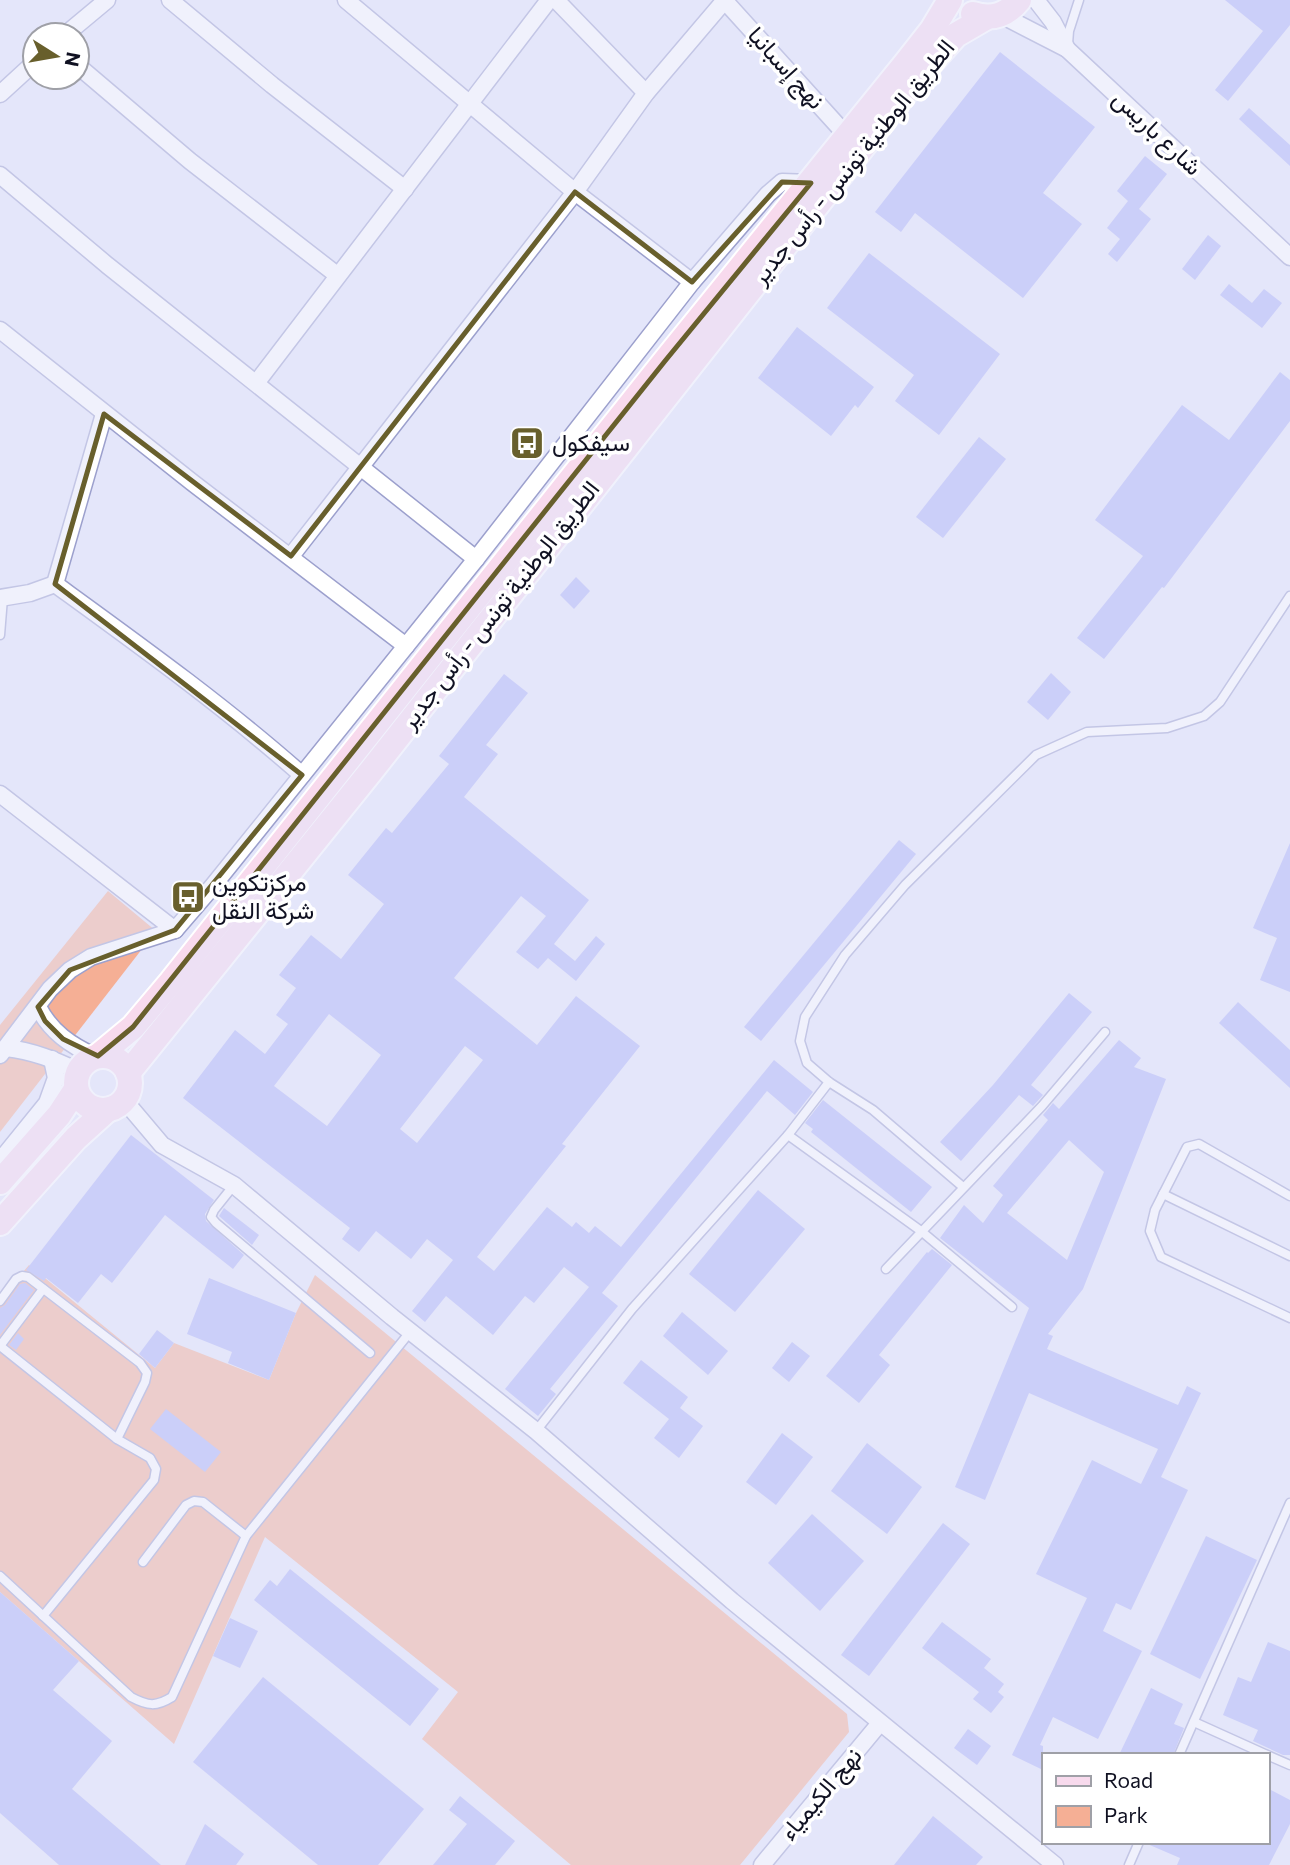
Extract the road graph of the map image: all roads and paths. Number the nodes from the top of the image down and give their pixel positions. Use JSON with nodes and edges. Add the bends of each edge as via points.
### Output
{"nodes":[{"id":1,"x":107,"y":0,"type":"edge"},
{"id":2,"x":170,"y":0,"type":"edge"},
{"id":3,"x":346,"y":0,"type":"edge"},
{"id":4,"x":549,"y":0,"type":"edge"},
{"id":5,"x":556,"y":0,"type":"edge"},
{"id":6,"x":725,"y":0,"type":"edge"},
{"id":7,"x":950,"y":0,"type":"edge"},
{"id":8,"x":957,"y":0,"type":"edge"},
{"id":9,"x":1036,"y":0,"type":"edge"},
{"id":10,"x":1079,"y":0,"type":"edge"},
{"id":11,"x":1002,"y":10,"type":"edge"},
{"id":12,"x":82,"y":21,"type":"edge"},
{"id":13,"x":1068,"y":50,"type":"junction"},
{"id":14,"x":21,"y":75,"type":"edge"},
{"id":15,"x":91,"y":77,"type":"edge"},
{"id":16,"x":646,"y":93,"type":"junction"},
{"id":17,"x":0,"y":94,"type":"edge"},
{"id":18,"x":470,"y":105,"type":"junction"},
{"id":19,"x":848,"y":137,"type":"junction"},
{"id":20,"x":0,"y":175,"type":"edge"},
{"id":21,"x":811,"y":183,"type":"junction"},
{"id":22,"x":405,"y":189,"type":"junction"},
{"id":23,"x":575,"y":192,"type":"junction"},
{"id":24,"x":1290,"y":257,"type":"edge"},
{"id":25,"x":337,"y":275,"type":"junction"},
{"id":26,"x":692,"y":282,"type":"junction"},
{"id":27,"x":0,"y":330,"type":"edge"},
{"id":28,"x":257,"y":382,"type":"junction"},
{"id":29,"x":104,"y":414,"type":"junction"},
{"id":30,"x":362,"y":466,"type":"junction"},
{"id":31,"x":291,"y":556,"type":"junction"},
{"id":32,"x":476,"y":559,"type":"junction"},
{"id":33,"x":55,"y":584,"type":"junction"},
{"id":34,"x":1290,"y":596,"type":"edge"},
{"id":35,"x":2,"y":598,"type":"edge"},
{"id":36,"x":0,"y":635,"type":"edge"},
{"id":37,"x":406,"y":646,"type":"junction"},
{"id":38,"x":302,"y":775,"type":"junction"},
{"id":39,"x":0,"y":794,"type":"edge"},
{"id":40,"x":175,"y":930,"type":"junction"},
{"id":41,"x":38,"y":1007,"type":"junction"},
{"id":42,"x":1105,"y":1032,"type":"dead end"},
{"id":43,"x":3,"y":1052,"type":"edge"},
{"id":44,"x":52,"y":1059,"type":"junction"},
{"id":45,"x":87,"y":1068,"type":"junction"},
{"id":46,"x":128,"y":1073,"type":"junction"},
{"id":47,"x":829,"y":1082,"type":"junction"},
{"id":48,"x":116,"y":1105,"type":"junction"},
{"id":49,"x":788,"y":1135,"type":"junction"},
{"id":50,"x":0,"y":1161,"type":"edge"},
{"id":51,"x":0,"y":1182,"type":"edge"},
{"id":52,"x":234,"y":1185,"type":"junction"},
{"id":53,"x":963,"y":1186,"type":"junction"},
{"id":54,"x":1163,"y":1194,"type":"junction"},
{"id":55,"x":1290,"y":1196,"type":"edge"},
{"id":56,"x":0,"y":1223,"type":"edge"},
{"id":57,"x":921,"y":1231,"type":"junction"},
{"id":58,"x":1290,"y":1256,"type":"edge"},
{"id":59,"x":886,"y":1269,"type":"dead end"},
{"id":60,"x":43,"y":1289,"type":"junction"},
{"id":61,"x":0,"y":1301,"type":"edge"},
{"id":62,"x":1012,"y":1307,"type":"dead end"},
{"id":63,"x":1290,"y":1318,"type":"edge"},
{"id":64,"x":410,"y":1332,"type":"junction"},
{"id":65,"x":0,"y":1346,"type":"edge"},
{"id":66,"x":370,"y":1353,"type":"dead end"},
{"id":67,"x":536,"y":1431,"type":"junction"},
{"id":68,"x":117,"y":1439,"type":"junction"},
{"id":69,"x":1290,"y":1503,"type":"edge"},
{"id":70,"x":246,"y":1536,"type":"junction"},
{"id":71,"x":143,"y":1562,"type":"dead end"},
{"id":72,"x":0,"y":1576,"type":"edge"},
{"id":73,"x":43,"y":1616,"type":"junction"},
{"id":74,"x":1195,"y":1722,"type":"junction"},
{"id":75,"x":880,"y":1723,"type":"junction"},
{"id":76,"x":1181,"y":1753,"type":"edge"},
{"id":77,"x":1263,"y":1753,"type":"edge"},
{"id":78,"x":1269,"y":1756,"type":"edge"},
{"id":79,"x":1290,"y":1765,"type":"edge"},
{"id":80,"x":1138,"y":1844,"type":"edge"},
{"id":81,"x":762,"y":1865,"type":"edge"},
{"id":82,"x":1055,"y":1865,"type":"edge"},
{"id":83,"x":1129,"y":1865,"type":"edge"}],
"edges":[{"from":1,"to":12,"type":"street"},
{"from":2,"to":22,"type":"street"},
{"from":3,"to":18,"type":"street"},
{"from":4,"to":18,"type":"street"},
{"from":5,"to":16,"type":"street"},
{"from":6,"to":16,"type":"street"},
{"from":6,"to":19,"type":"street","name":"نهج إسبانيا"},
{"from":7,"to":19,"type":"main road","name":"الطريق الوطنية تونس - رأس جدير"},
{"from":8,"to":11,"type":"main road","via":[[976,15]]},
{"from":9,"to":13,"type":"street","name":"شارع باريس"},
{"from":10,"to":13,"type":"lane"},
{"from":11,"to":13,"type":"street"},
{"from":11,"to":46,"type":"main road","name":"الطريق الوطنية تونس - رأس جدير","via":[[956,34],[912,83]]},
{"from":13,"to":24,"type":"street","name":"شارع باريس"},
{"from":14,"to":17,"type":"street"},
{"from":15,"to":25,"type":"street"},
{"from":16,"to":23,"type":"street"},
{"from":18,"to":22,"type":"street"},
{"from":18,"to":23,"type":"street"},
{"from":19,"to":21,"type":"main road","name":"الطريق الوطنية تونس - رأس جدير"},
{"from":20,"to":28,"type":"street"},
{"from":21,"to":26,"type":"street","via":[[782,182]]},
{"from":21,"to":45,"type":"main road","name":"الطريق الوطنية تونس - رأس جدير","via":[[171,982],[133,1027]]},
{"from":22,"to":25,"type":"street"},
{"from":23,"to":26,"type":"street"},
{"from":23,"to":30,"type":"street"},
{"from":25,"to":28,"type":"street"},
{"from":26,"to":32,"type":"street"},
{"from":27,"to":29,"type":"street"},
{"from":28,"to":30,"type":"street"},
{"from":29,"to":31,"type":"street"},
{"from":29,"to":33,"type":"street"},
{"from":30,"to":31,"type":"street"},
{"from":30,"to":32,"type":"street"},
{"from":31,"to":37,"type":"street"},
{"from":32,"to":37,"type":"street"},
{"from":33,"to":35,"type":"street"},
{"from":33,"to":38,"type":"street","via":[[149,652]]},
{"from":34,"to":47,"type":"lane","via":[[1220,702],[1204,716],[1167,728],[1087,732],[1036,755],[905,885],[845,955],[805,1017],[800,1041],[807,1063]]},
{"from":35,"to":36,"type":"lane"},
{"from":37,"to":38,"type":"street"},
{"from":38,"to":40,"type":"street"},
{"from":39,"to":40,"type":"street"},
{"from":40,"to":41,"type":"street","via":[[91,957],[70,970]]},
{"from":41,"to":43,"type":"street"},
{"from":41,"to":45,"type":"street"},
{"from":42,"to":53,"type":"lane","via":[[1042,1106]]},
{"from":43,"to":44,"type":"street","via":[[25,1050]]},
{"from":44,"to":45,"type":"street"},
{"from":44,"to":50,"type":"street","via":[[56,1078],[47,1103]]},
{"from":45,"to":46,"type":"main road","via":[[116,1059]]},
{"from":45,"to":48,"type":"main road","via":[[84,1103],[91,1108]]},
{"from":45,"to":51,"type":"main road","name":"الطريق الوطنية تونس - رأس جدير","via":[[59,1115]]},
{"from":46,"to":48,"type":"main road","via":[[130,1082]]},
{"from":47,"to":49,"type":"lane"},
{"from":47,"to":53,"type":"lane","via":[[873,1110]]},
{"from":48,"to":52,"type":"street","via":[[162,1145]]},
{"from":48,"to":56,"type":"main road","via":[[76,1138]]},
{"from":49,"to":57,"type":"lane"},
{"from":49,"to":67,"type":"lane","via":[[632,1309]]},
{"from":52,"to":64,"type":"street"},
{"from":52,"to":66,"type":"lane","via":[[214,1210],[216,1223]]},
{"from":53,"to":57,"type":"lane"},
{"from":54,"to":55,"type":"lane","via":[[1194,1143]]},
{"from":54,"to":58,"type":"lane"},
{"from":54,"to":63,"type":"lane","via":[[1150,1231],[1161,1257]]},
{"from":57,"to":59,"type":"lane"},
{"from":57,"to":62,"type":"lane"},
{"from":60,"to":61,"type":"lane","via":[[22,1276]]},
{"from":60,"to":65,"type":"lane"},
{"from":60,"to":68,"type":"lane","via":[[141,1363],[147,1373]]},
{"from":64,"to":67,"type":"street"},
{"from":64,"to":70,"type":"lane"},
{"from":65,"to":68,"type":"lane"},
{"from":67,"to":75,"type":"street"},
{"from":68,"to":73,"type":"lane","via":[[150,1458],[156,1469],[154,1480]]},
{"from":69,"to":74,"type":"lane"},
{"from":70,"to":71,"type":"lane","via":[[203,1502],[194,1501],[186,1505]]},
{"from":70,"to":73,"type":"lane","via":[[172,1697],[159,1705],[146,1705],[131,1697]]},
{"from":72,"to":73,"type":"lane"},
{"from":74,"to":76,"type":"lane"},
{"from":74,"to":77,"type":"lane"},
{"from":75,"to":81,"type":"street","name":"نهج الكيمياء"},
{"from":75,"to":82,"type":"street"},
{"from":78,"to":79,"type":"lane"},
{"from":80,"to":83,"type":"lane"}]}
